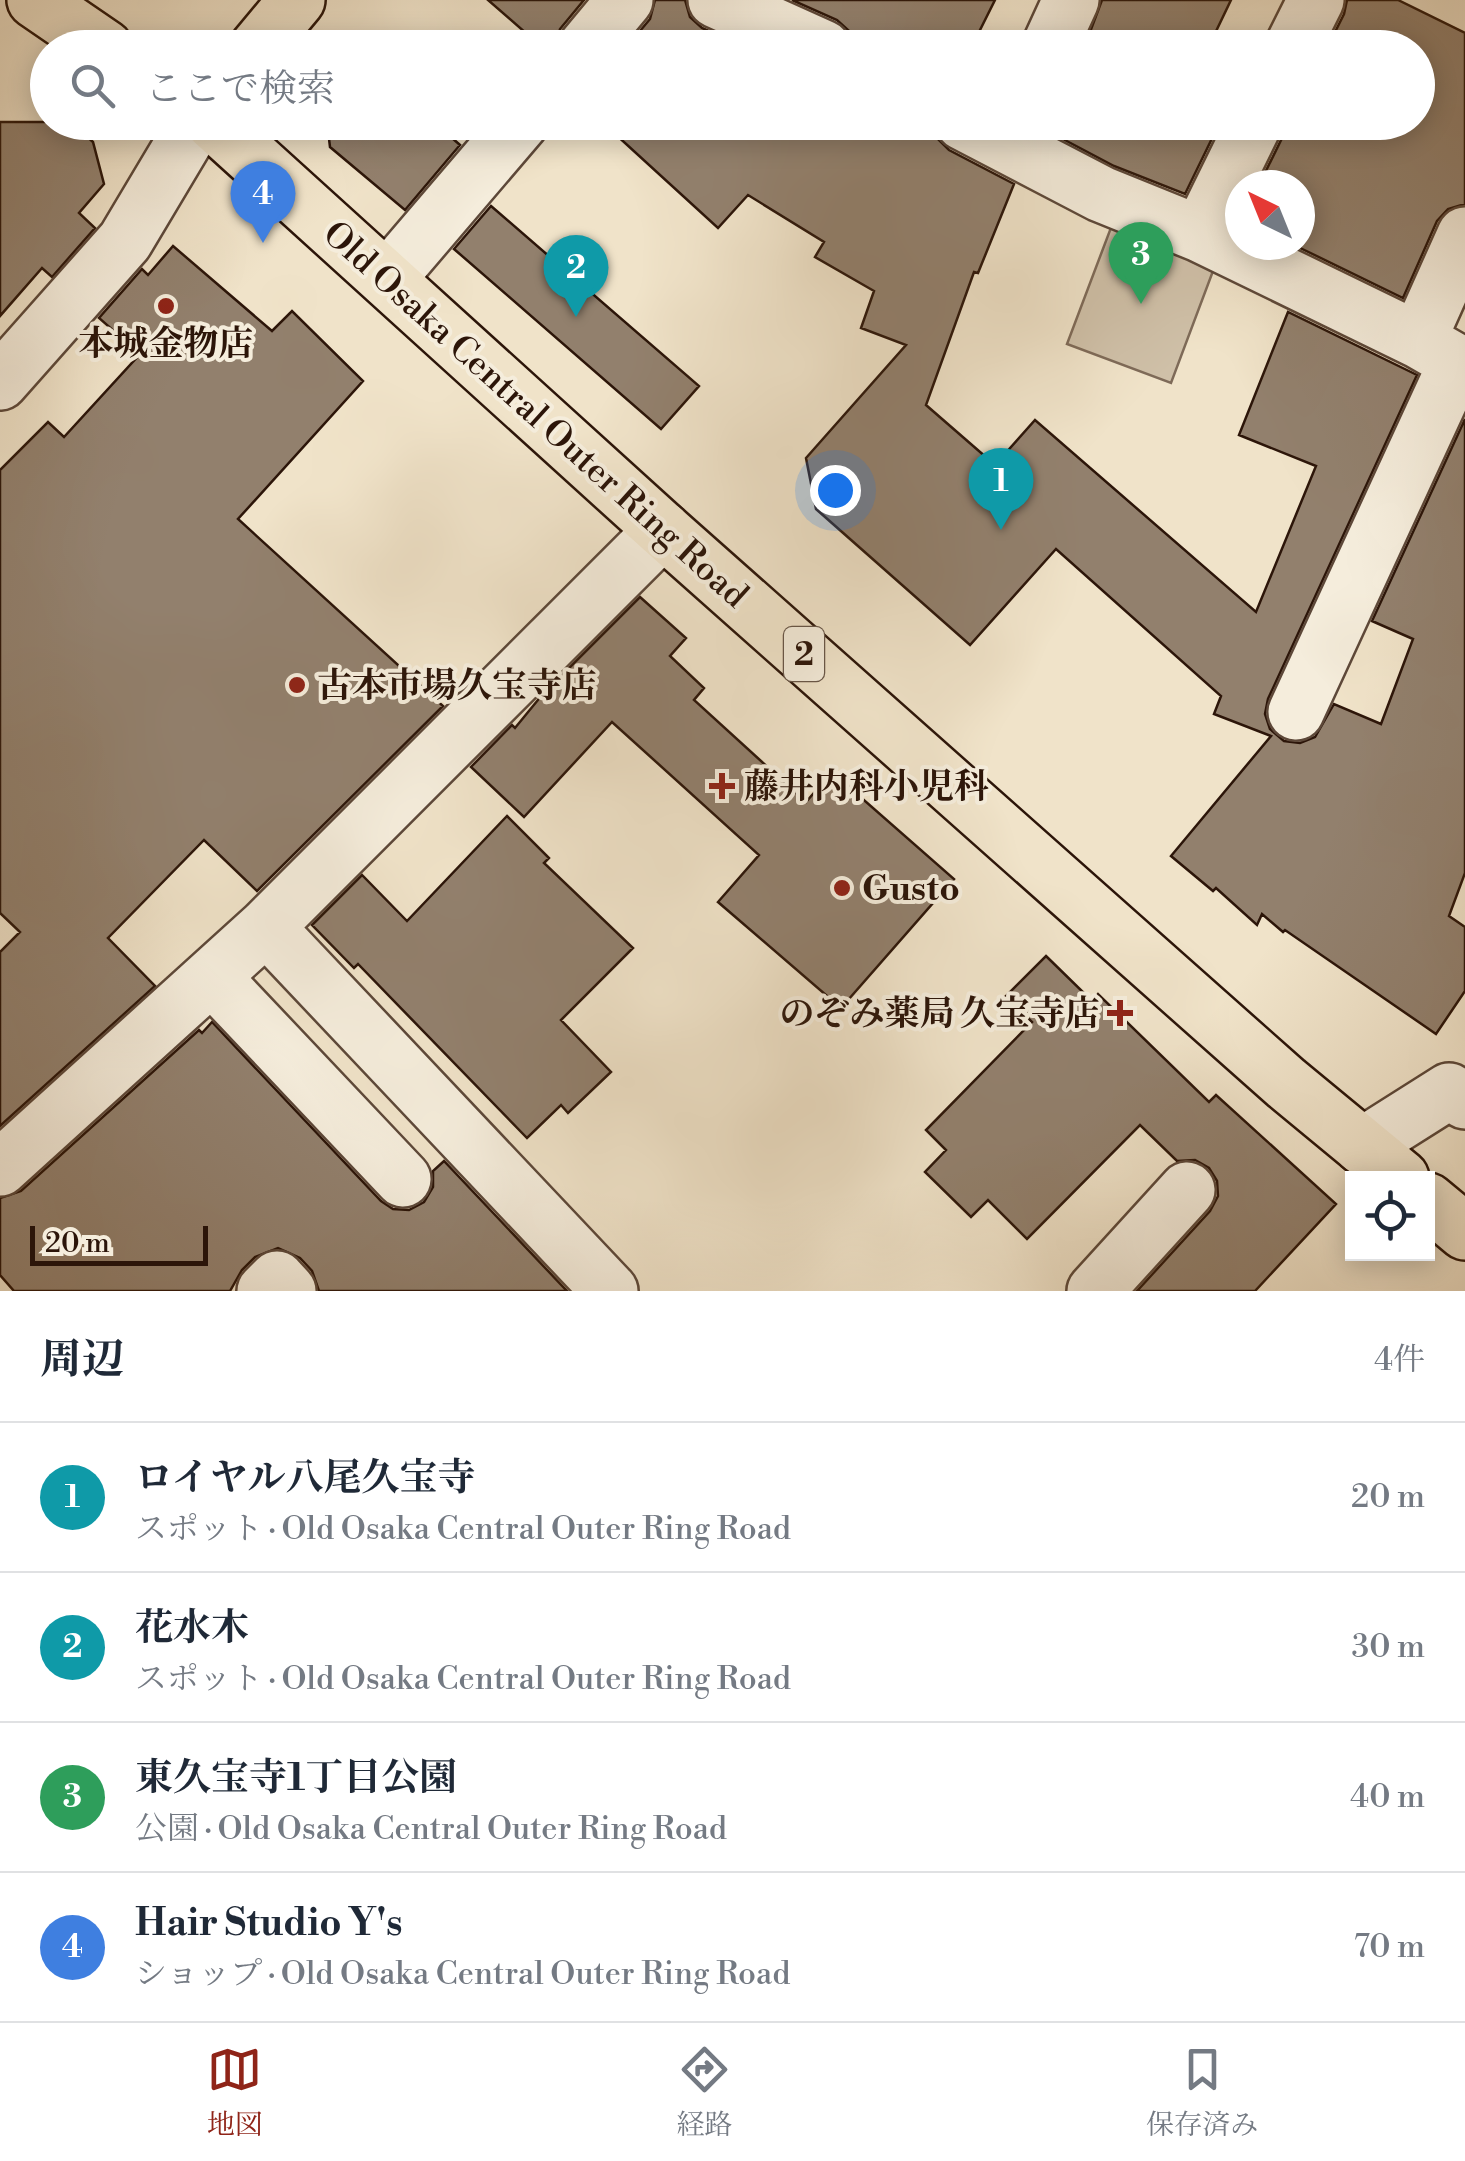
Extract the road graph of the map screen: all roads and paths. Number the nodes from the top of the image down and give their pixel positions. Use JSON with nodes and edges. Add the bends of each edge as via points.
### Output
{"nodes":[{"id":1,"x":35,"y":0,"type":"edge"},
{"id":2,"x":297,"y":0,"type":"edge"},
{"id":3,"x":626,"y":0,"type":"edge"},
{"id":4,"x":716,"y":0,"type":"edge"},
{"id":5,"x":1071,"y":0,"type":"edge"},
{"id":6,"x":1316,"y":0,"type":"edge"},
{"id":7,"x":79,"y":30,"type":"edge"},
{"id":8,"x":272,"y":30,"type":"edge"},
{"id":9,"x":600,"y":30,"type":"edge"},
{"id":10,"x":782,"y":30,"type":"edge"},
{"id":11,"x":1057,"y":30,"type":"edge"},
{"id":12,"x":1301,"y":30,"type":"edge"},
{"id":13,"x":185,"y":140,"type":"edge"},
{"id":14,"x":233,"y":140,"type":"edge"},
{"id":15,"x":505,"y":140,"type":"edge"},
{"id":16,"x":1011,"y":140,"type":"edge"},
{"id":17,"x":1247,"y":140,"type":"edge"},
{"id":18,"x":1200,"y":234,"type":"junction"},
{"id":19,"x":1465,"y":235,"type":"edge"},
{"id":20,"x":386,"y":279,"type":"junction"},
{"id":21,"x":1447,"y":356,"type":"edge"},
{"id":22,"x":0,"y":382,"type":"edge"},
{"id":23,"x":663,"y":530,"type":"junction"},
{"id":24,"x":1296,"y":712,"type":"dead end"},
{"id":25,"x":266,"y":927,"type":"junction"},
{"id":26,"x":212,"y":976,"type":"junction"},
{"id":27,"x":1465,"y":1101,"type":"edge"},
{"id":28,"x":1381,"y":1162,"type":"edge"},
{"id":29,"x":0,"y":1168,"type":"edge"},
{"id":30,"x":403,"y":1180,"type":"dead end"},
{"id":31,"x":1187,"y":1190,"type":"dead end"},
{"id":32,"x":1435,"y":1207,"type":"edge"},
{"id":33,"x":1465,"y":1232,"type":"edge"},
{"id":34,"x":265,"y":1291,"type":"edge"},
{"id":35,"x":288,"y":1291,"type":"edge"},
{"id":36,"x":610,"y":1291,"type":"edge"},
{"id":37,"x":1095,"y":1291,"type":"edge"}],
"edges":[{"from":1,"to":7,"type":"main road"},
{"from":2,"to":8,"type":"main road"},
{"from":3,"to":9,"type":"street"},
{"from":4,"to":10,"type":"street"},
{"from":5,"to":11,"type":"street"},
{"from":6,"to":12,"type":"street"},
{"from":13,"to":22,"type":"street","via":[[125,240]]},
{"from":14,"to":20,"type":"main road","name":"Old Osaka Central Outer Ring Road","number":"2"},
{"from":15,"to":20,"type":"street"},
{"from":16,"to":18,"type":"street","via":[[1101,194]]},
{"from":17,"to":18,"type":"street"},
{"from":18,"to":21,"type":"street"},
{"from":19,"to":21,"type":"street"},
{"from":20,"to":23,"type":"main road","name":"Old Osaka Central Outer Ring Road","number":"2"},
{"from":21,"to":24,"type":"street"},
{"from":23,"to":25,"type":"street"},
{"from":23,"to":28,"type":"main road","name":"Old Osaka Central Outer Ring Road","number":"2"},
{"from":25,"to":26,"type":"street"},
{"from":25,"to":36,"type":"street"},
{"from":26,"to":29,"type":"street"},
{"from":26,"to":30,"type":"street"},
{"from":27,"to":28,"type":"street","via":[[1449,1091]]},
{"from":31,"to":37,"type":"street"},
{"from":32,"to":33,"type":"main road"},
{"from":34,"to":35,"type":"street","via":[[277,1280]]}]}
